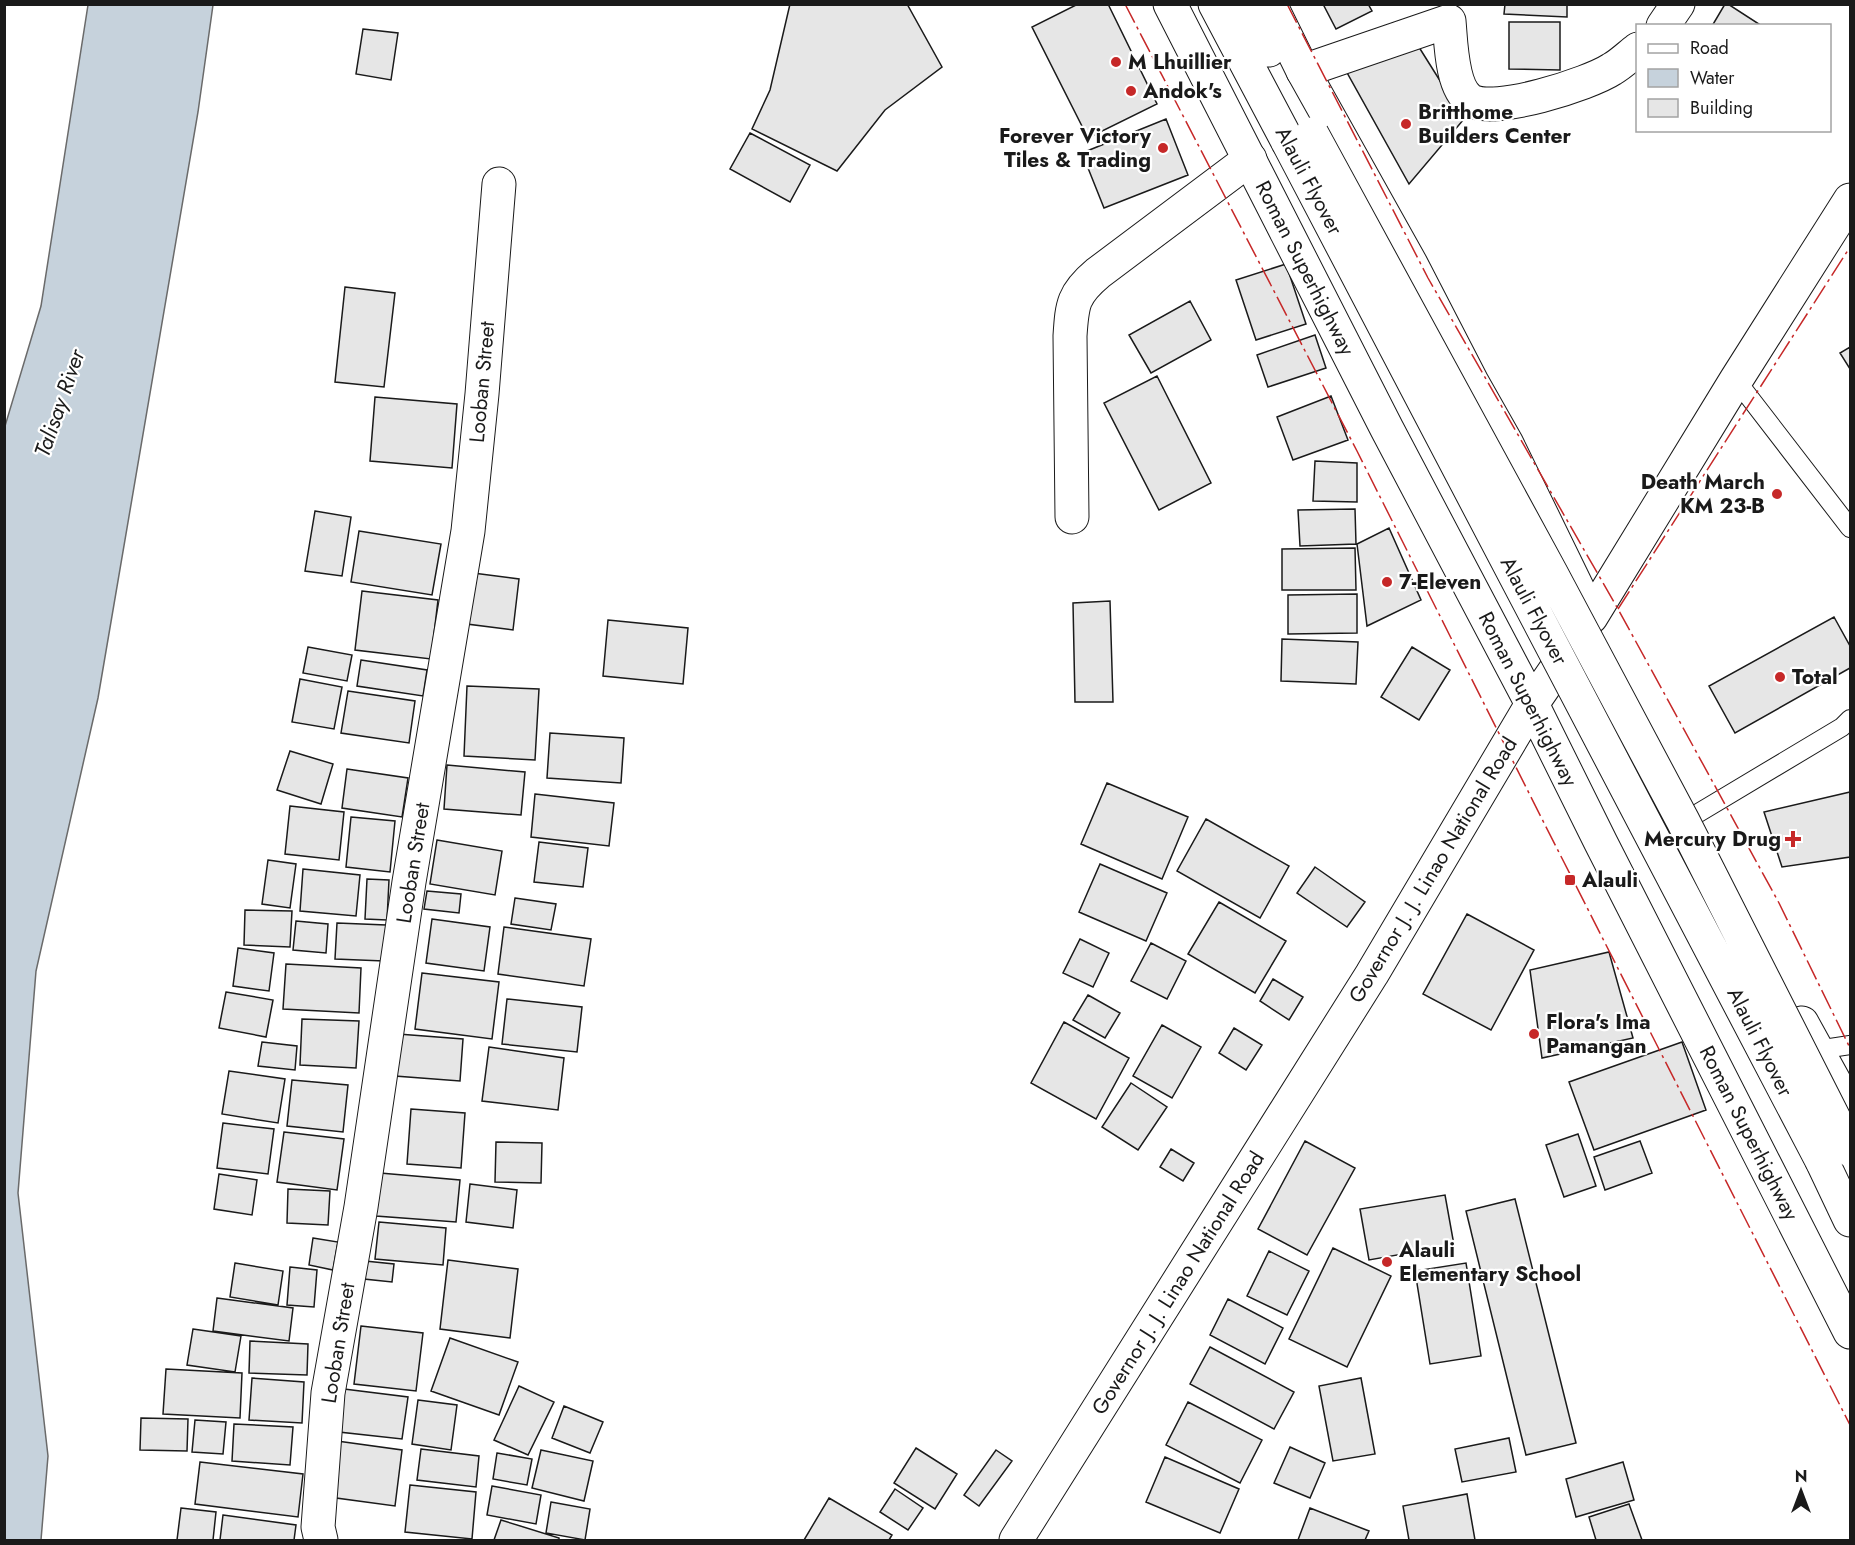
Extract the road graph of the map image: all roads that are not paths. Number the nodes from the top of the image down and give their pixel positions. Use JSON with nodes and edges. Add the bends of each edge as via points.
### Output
{"nodes":[{"id":1,"x":1170,"y":4,"type":"edge"},
{"id":2,"x":1215,"y":4,"type":"edge"},
{"id":3,"x":1245,"y":4,"type":"edge"},
{"id":4,"x":1270,"y":4,"type":"edge"},
{"id":5,"x":1678,"y":4,"type":"edge"},
{"id":6,"x":1450,"y":13,"type":"edge"},
{"id":7,"x":1664,"y":24,"type":"edge"},
{"id":8,"x":1636,"y":51,"type":"edge"},
{"id":9,"x":1303,"y":71,"type":"junction"},
{"id":10,"x":1300,"y":138,"type":"junction"},
{"id":11,"x":1250,"y":159,"type":"junction"},
{"id":12,"x":499,"y":184,"type":"dead end"},
{"id":13,"x":1851,"y":200,"type":"edge"},
{"id":14,"x":1736,"y":380,"type":"junction"},
{"id":15,"x":1072,"y":517,"type":"dead end"},
{"id":16,"x":1851,"y":528,"type":"edge"},
{"id":17,"x":1591,"y":618,"type":"junction"},
{"id":18,"x":1532,"y":704,"type":"junction"},
{"id":19,"x":1851,"y":719,"type":"edge"},
{"id":20,"x":1695,"y":815,"type":"junction"},
{"id":21,"x":1851,"y":1045,"type":"edge"},
{"id":22,"x":1817,"y":1050,"type":"junction"},
{"id":23,"x":1851,"y":1110,"type":"edge"},
{"id":24,"x":1841,"y":1154,"type":"edge"},
{"id":25,"x":1851,"y":1220,"type":"edge"},
{"id":26,"x":1851,"y":1332,"type":"edge"},
{"id":27,"x":321,"y":1540,"type":"edge"},
{"id":28,"x":1016,"y":1540,"type":"edge"}],
"edges":[{"from":1,"to":11,"type":"main road","name":"Roman Superhighway"},
{"from":2,"to":10,"type":"main road","name":"Alauli Flyover"},
{"from":3,"to":10,"type":"main road","name":"Alauli Flyover"},
{"from":4,"to":9,"type":"main road"},
{"from":5,"to":7,"type":"main road"},
{"from":6,"to":8,"type":"main road","via":[[1452,61],[1459,87],[1470,100],[1490,105],[1571,87],[1611,70]]},
{"from":6,"to":9,"type":"main road"},
{"from":9,"to":17,"type":"main road","via":[[1507,444]]},
{"from":10,"to":24,"type":"main road","name":"Alauli Flyover","bridge":true},
{"from":11,"to":15,"type":"main road","via":[[1098,273],[1076,297],[1070,336]]},
{"from":11,"to":18,"type":"main road","name":"Roman Superhighway"},
{"from":12,"to":27,"type":"main road","name":"Looban Street","via":[[468,531],[328,1393],[318,1527]]},
{"from":13,"to":14,"type":"main road","name":"Governor J. J. Linao National Road"},
{"from":14,"to":16,"type":"lane"},
{"from":14,"to":17,"type":"main road","name":"Governor J. J. Linao National Road"},
{"from":17,"to":18,"type":"main road","name":"Governor J. J. Linao National Road"},
{"from":17,"to":20,"type":"main road"},
{"from":18,"to":26,"type":"main road","name":"Roman Superhighway"},
{"from":18,"to":28,"type":"main road","name":"Governor J. J. Linao National Road","via":[[1372,974]]},
{"from":19,"to":20,"type":"lane"},
{"from":20,"to":22,"type":"main road","via":[[1757,943]]},
{"from":21,"to":22,"type":"lane"},
{"from":22,"to":23,"type":"main road"},
{"from":24,"to":25,"type":"main road","name":"Alauli Flyover"}]}
